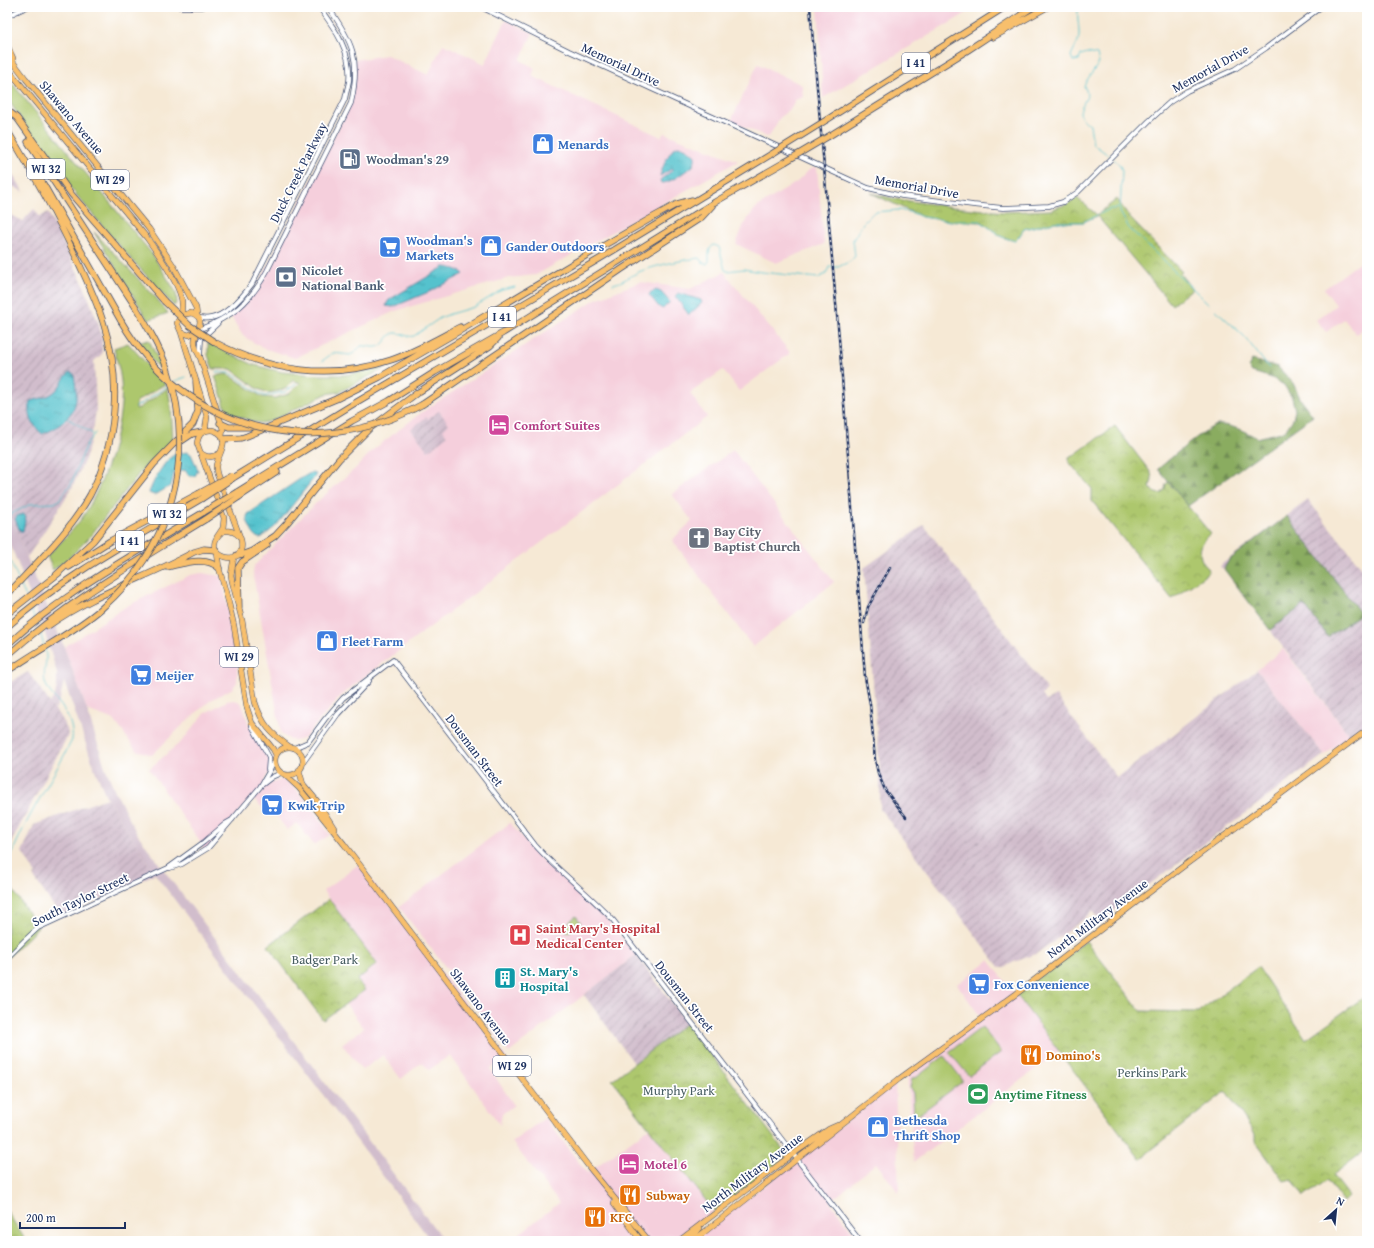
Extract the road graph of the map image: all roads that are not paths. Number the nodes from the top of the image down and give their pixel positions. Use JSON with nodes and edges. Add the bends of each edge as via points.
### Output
{"nodes":[{"id":1,"x":27,"y":7,"type":"edge"},
{"id":2,"x":180,"y":7,"type":"edge"},
{"id":3,"x":202,"y":7,"type":"edge"},
{"id":4,"x":319,"y":7,"type":"edge"},
{"id":5,"x":328,"y":7,"type":"edge"},
{"id":6,"x":481,"y":7,"type":"edge"},
{"id":7,"x":1005,"y":7,"type":"edge"},
{"id":8,"x":1033,"y":7,"type":"edge"},
{"id":9,"x":1047,"y":7,"type":"edge"},
{"id":10,"x":1320,"y":7,"type":"edge"},
{"id":11,"x":7,"y":16,"type":"edge"},
{"id":12,"x":7,"y":45,"type":"edge"},
{"id":13,"x":968,"y":50,"type":"junction"},
{"id":14,"x":7,"y":54,"type":"edge"},
{"id":15,"x":14,"y":63,"type":"junction"},
{"id":16,"x":7,"y":69,"type":"edge"},
{"id":17,"x":7,"y":108,"type":"edge"},
{"id":18,"x":11,"y":113,"type":"junction"},
{"id":19,"x":7,"y":126,"type":"edge"},
{"id":20,"x":7,"y":130,"type":"edge"},
{"id":21,"x":700,"y":197,"type":"junction"},
{"id":22,"x":715,"y":202,"type":"junction"},
{"id":23,"x":181,"y":315,"type":"junction"},
{"id":24,"x":198,"y":317,"type":"junction"},
{"id":25,"x":484,"y":317,"type":"junction"},
{"id":26,"x":219,"y":322,"type":"junction"},
{"id":27,"x":198,"y":331,"type":"junction"},
{"id":28,"x":181,"y":332,"type":"junction"},
{"id":29,"x":503,"y":333,"type":"junction"},
{"id":30,"x":200,"y":357,"type":"junction"},
{"id":31,"x":196,"y":382,"type":"junction"},
{"id":32,"x":220,"y":423,"type":"junction"},
{"id":33,"x":277,"y":423,"type":"junction"},
{"id":34,"x":204,"y":432,"type":"junction"},
{"id":35,"x":222,"y":437,"type":"junction"},
{"id":36,"x":199,"y":450,"type":"junction"},
{"id":37,"x":222,"y":451,"type":"junction"},
{"id":38,"x":163,"y":454,"type":"junction"},
{"id":39,"x":238,"y":495,"type":"junction"},
{"id":40,"x":199,"y":496,"type":"junction"},
{"id":41,"x":217,"y":536,"type":"junction"},
{"id":42,"x":239,"y":536,"type":"junction"},
{"id":43,"x":275,"y":536,"type":"junction"},
{"id":44,"x":216,"y":551,"type":"junction"},
{"id":45,"x":236,"y":556,"type":"junction"},
{"id":46,"x":161,"y":567,"type":"junction"},
{"id":47,"x":219,"y":568,"type":"junction"},
{"id":48,"x":56,"y":575,"type":"junction"},
{"id":49,"x":9,"y":593,"type":"edge"},
{"id":50,"x":72,"y":607,"type":"junction"},
{"id":51,"x":239,"y":607,"type":"junction"},
{"id":52,"x":7,"y":614,"type":"edge"},
{"id":53,"x":7,"y":627,"type":"edge"},
{"id":54,"x":7,"y":645,"type":"edge"},
{"id":55,"x":8,"y":655,"type":"edge"},
{"id":56,"x":7,"y":671,"type":"edge"},
{"id":57,"x":373,"y":676,"type":"junction"},
{"id":58,"x":246,"y":708,"type":"junction"},
{"id":59,"x":1367,"y":730,"type":"edge"},
{"id":60,"x":292,"y":747,"type":"junction"},
{"id":61,"x":276,"y":755,"type":"junction"},
{"id":62,"x":274,"y":762,"type":"junction"},
{"id":63,"x":302,"y":764,"type":"junction"},
{"id":64,"x":300,"y":770,"type":"junction"},
{"id":65,"x":283,"y":774,"type":"junction"},
{"id":66,"x":265,"y":779,"type":"junction"},
{"id":67,"x":260,"y":787,"type":"junction"},
{"id":68,"x":232,"y":820,"type":"junction"},
{"id":69,"x":344,"y":844,"type":"junction"},
{"id":70,"x":168,"y":868,"type":"junction"},
{"id":71,"x":7,"y":958,"type":"edge"},
{"id":72,"x":841,"y":1124,"type":"junction"},
{"id":73,"x":793,"y":1154,"type":"junction"},
{"id":74,"x":798,"y":1160,"type":"junction"},
{"id":75,"x":615,"y":1200,"type":"junction"},
{"id":76,"x":707,"y":1220,"type":"junction"},
{"id":77,"x":642,"y":1241,"type":"edge"},
{"id":78,"x":649,"y":1241,"type":"edge"},
{"id":79,"x":679,"y":1241,"type":"edge"},
{"id":80,"x":688,"y":1241,"type":"edge"},
{"id":81,"x":693,"y":1241,"type":"edge"},
{"id":82,"x":860,"y":1241,"type":"edge"}],
"edges":[{"from":1,"to":11,"type":"street"},
{"from":2,"to":3,"type":"street"},
{"from":4,"to":24,"type":"street","name":"Duck Creek Parkway","via":[[342,42],[349,63],[345,99],[252,284],[238,301],[220,314],[210,318]]},
{"from":5,"to":26,"type":"street","name":"Duck Creek Parkway","via":[[350,42],[356,65],[351,103],[261,283],[247,301]]},
{"from":6,"to":10,"type":"street","name":"Memorial Drive","via":[[608,69],[858,184],[883,193],[984,206],[1046,207],[1072,197],[1174,99],[1235,69]]},
{"from":7,"to":21,"type":"highway","number":"I 41","bridge":true},
{"from":8,"to":13,"type":"highway","number":"I 41"},
{"from":9,"to":13,"type":"highway"},
{"from":12,"to":15,"type":"main road"},
{"from":13,"to":22,"type":"highway","number":"I 41","bridge":true,"via":[[829,136]]},
{"from":14,"to":15,"type":"main road","name":"Shawano Avenue","number":"WI 29"},
{"from":15,"to":24,"type":"main road","name":"Shawano Avenue","number":"WI 29","via":[[149,229],[173,265],[196,308]]},
{"from":16,"to":23,"type":"main road","name":"Shawano Avenue","number":"WI 29","via":[[152,246],[180,292]]},
{"from":17,"to":18,"type":"highway","number":"WI 32"},
{"from":18,"to":25,"type":"highway","bridge":true,"via":[[72,195],[164,302],[216,343],[254,360],[318,371],[369,366],[391,360],[474,319]]},
{"from":18,"to":56,"type":"highway","number":"WI 32","bridge":true,"via":[[150,331],[172,382],[180,430],[175,486],[169,510],[149,553],[115,596],[92,616]]},
{"from":19,"to":22,"type":"highway","bridge":true,"via":[[121,321],[143,353],[172,383],[209,408],[250,425],[278,431],[323,434],[341,432],[371,426],[423,404],[616,272],[702,217]]},
{"from":20,"to":49,"type":"highway","number":"WI 32","via":[[63,229],[91,290],[107,336],[114,380],[112,430],[98,477],[84,505],[68,528]]},
{"from":21,"to":25,"type":"highway","via":[[677,204]]},
{"from":21,"to":40,"type":"highway","number":"I 41","bridge":true},
{"from":22,"to":29,"type":"highway","number":"I 41"},
{"from":23,"to":24,"type":"main road","via":[[191,312]]},
{"from":23,"to":28,"type":"main road","via":[[177,323]]},
{"from":24,"to":27,"type":"main road"},
{"from":25,"to":33,"type":"highway","via":[[336,399]]},
{"from":26,"to":27,"type":"street"},
{"from":26,"to":30,"type":"street","via":[[201,339]]},
{"from":27,"to":28,"type":"main road","via":[[189,335]]},
{"from":27,"to":30,"type":"main road","via":[[195,343]]},
{"from":28,"to":31,"type":"main road"},
{"from":29,"to":39,"type":"highway","number":"I 41","via":[[352,421]]},
{"from":29,"to":43,"type":"highway","via":[[490,346],[417,393],[369,429],[339,459]]},
{"from":30,"to":32,"type":"main road"},
{"from":31,"to":34,"type":"main road","via":[[206,410]]},
{"from":31,"to":38,"type":"highway","via":[[199,408],[196,420]]},
{"from":32,"to":33,"type":"highway","via":[[234,428]]},
{"from":32,"to":35,"type":"main road","via":[[223,429]]},
{"from":33,"to":35,"type":"highway","via":[[241,438]]},
{"from":34,"to":35,"type":"main road","via":[[214,430]]},
{"from":34,"to":36,"type":"main road","via":[[198,439]]},
{"from":34,"to":38,"type":"highway","via":[[189,436]]},
{"from":35,"to":37,"type":"main road"},
{"from":36,"to":37,"type":"main road","via":[[210,457]]},
{"from":36,"to":41,"type":"main road","via":[[224,518],[223,528]]},
{"from":37,"to":42,"type":"main road","via":[[216,464],[217,474]]},
{"from":38,"to":48,"type":"highway","via":[[99,534]]},
{"from":39,"to":50,"type":"highway","bridge":true},
{"from":39,"to":54,"type":"highway","number":"I 41","bridge":true,"via":[[204,512],[65,597]]},
{"from":40,"to":48,"type":"highway","via":[[110,541]]},
{"from":40,"to":53,"type":"highway","number":"I 41","via":[[60,585]]},
{"from":41,"to":42,"type":"main road","via":[[228,531]]},
{"from":41,"to":44,"type":"main road"},
{"from":42,"to":45,"type":"main road","via":[[242,544]]},
{"from":43,"to":45,"type":"highway","via":[[252,551]]},
{"from":43,"to":51,"type":"highway","via":[[240,565],[237,573]]},
{"from":44,"to":45,"type":"main road","via":[[226,558]]},
{"from":44,"to":46,"type":"highway","via":[[204,549]]},
{"from":44,"to":47,"type":"main road","number":"WI 29"},
{"from":45,"to":51,"type":"main road","number":"WI 29","via":[[231,574]]},
{"from":46,"to":47,"type":"highway","via":[[199,561],[213,563]]},
{"from":46,"to":50,"type":"highway"},
{"from":47,"to":58,"type":"main road","number":"WI 29","via":[[229,604]]},
{"from":48,"to":52,"type":"highway"},
{"from":50,"to":55,"type":"highway"},
{"from":51,"to":60,"type":"main road","number":"WI 29","via":[[259,715],[274,735]]},
{"from":57,"to":60,"type":"street","via":[[338,704],[308,742]]},
{"from":57,"to":63,"type":"street","via":[[338,714]]},
{"from":57,"to":73,"type":"street","name":"Dousman Street","via":[[393,660],[535,845],[617,925]]},
{"from":58,"to":61,"type":"main road","number":"WI 29","via":[[252,723]]},
{"from":58,"to":66,"type":"street","via":[[248,719],[270,758]]},
{"from":59,"to":72,"type":"main road","name":"North Military Avenue"},
{"from":60,"to":61,"type":"main road","via":[[282,749]]},
{"from":60,"to":63,"type":"main road","number":"WI 29","via":[[301,755]]},
{"from":61,"to":62,"type":"main road"},
{"from":62,"to":65,"type":"main road","number":"WI 29","via":[[275,767]]},
{"from":62,"to":66,"type":"street","name":"South Taylor Street"},
{"from":63,"to":64,"type":"main road"},
{"from":64,"to":65,"type":"main road","via":[[293,775]]},
{"from":64,"to":69,"type":"main road","name":"Shawano Avenue","number":"WI 29","via":[[303,784]]},
{"from":65,"to":67,"type":"street","name":"South Taylor Street","via":[[270,779]]},
{"from":65,"to":69,"type":"main road","name":"Shawano Avenue","number":"WI 29","via":[[298,788]]},
{"from":66,"to":67,"type":"street","name":"South Taylor Street"},
{"from":67,"to":68,"type":"street","name":"South Taylor Street"},
{"from":68,"to":70,"type":"street","name":"South Taylor Street"},
{"from":68,"to":70,"type":"street","name":"South Taylor Street","via":[[205,851],[182,864]]},
{"from":69,"to":75,"type":"main road","name":"Shawano Avenue","number":"WI 29"},
{"from":70,"to":71,"type":"street","name":"South Taylor Street","via":[[38,928]]},
{"from":72,"to":73,"type":"main road","name":"North Military Avenue","via":[[829,1129]]},
{"from":72,"to":74,"type":"main road","name":"North Military Avenue"},
{"from":73,"to":74,"type":"street","name":"Dousman Street"},
{"from":73,"to":76,"type":"main road","name":"North Military Avenue"},
{"from":74,"to":81,"type":"main road","name":"North Military Avenue"},
{"from":74,"to":82,"type":"street","name":"Dousman Street"},
{"from":75,"to":77,"type":"main road","name":"Shawano Avenue","number":"WI 29","via":[[614,1204]]},
{"from":75,"to":78,"type":"main road","name":"Shawano Avenue","number":"WI 29"},
{"from":76,"to":79,"type":"main road","name":"North Military Avenue"},
{"from":76,"to":80,"type":"main road"}]}
